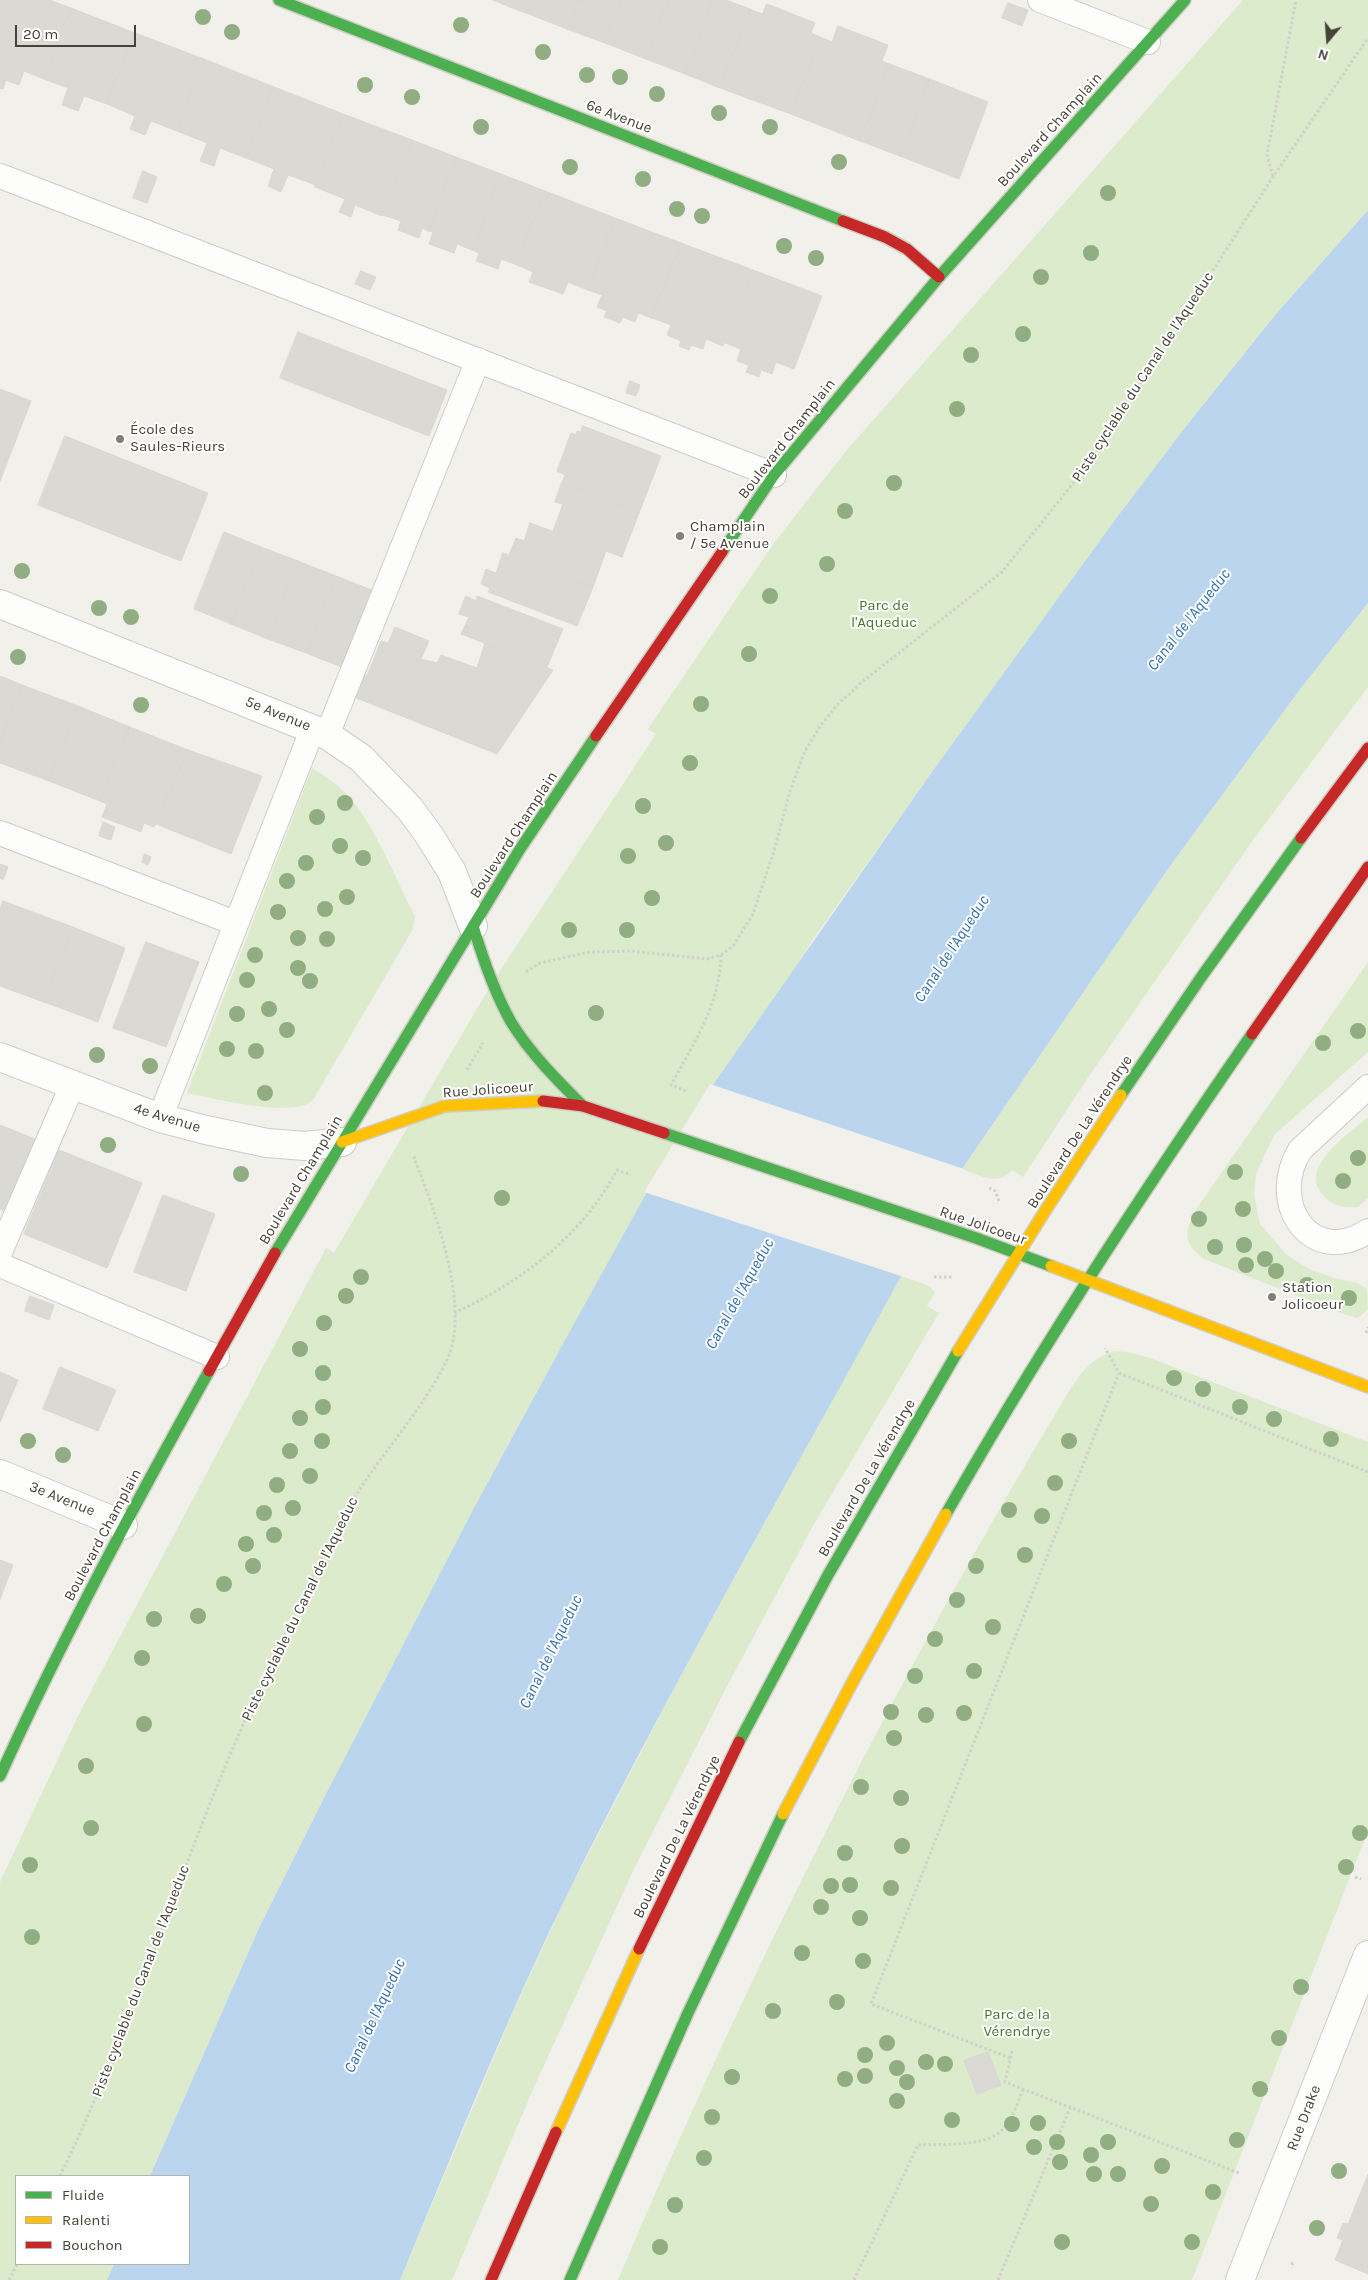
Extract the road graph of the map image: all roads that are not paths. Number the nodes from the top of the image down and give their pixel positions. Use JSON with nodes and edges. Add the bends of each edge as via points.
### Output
{"nodes":[{"id":1,"x":279,"y":0,"type":"edge"},
{"id":2,"x":1040,"y":0,"type":"edge"},
{"id":3,"x":1185,"y":0,"type":"edge"},
{"id":4,"x":1148,"y":42,"type":"junction"},
{"id":5,"x":0,"y":176,"type":"edge"},
{"id":6,"x":939,"y":277,"type":"junction"},
{"id":7,"x":478,"y":360,"type":"junction"},
{"id":8,"x":774,"y":476,"type":"junction"},
{"id":9,"x":0,"y":604,"type":"edge"},
{"id":10,"x":320,"y":732,"type":"junction"},
{"id":11,"x":1368,"y":748,"type":"edge"},
{"id":12,"x":0,"y":833,"type":"edge"},
{"id":13,"x":1368,"y":867,"type":"edge"},
{"id":14,"x":235,"y":923,"type":"junction"},
{"id":15,"x":473,"y":926,"type":"junction"},
{"id":16,"x":0,"y":1057,"type":"edge"},
{"id":17,"x":72,"y":1086,"type":"junction"},
{"id":18,"x":1368,"y":1087,"type":"edge"},
{"id":19,"x":583,"y":1106,"type":"junction"},
{"id":20,"x":160,"y":1118,"type":"junction"},
{"id":21,"x":342,"y":1142,"type":"junction"},
{"id":22,"x":1368,"y":1231,"type":"edge"},
{"id":23,"x":0,"y":1252,"type":"edge"},
{"id":24,"x":1018,"y":1254,"type":"junction"},
{"id":25,"x":0,"y":1265,"type":"edge"},
{"id":26,"x":1088,"y":1280,"type":"junction"},
{"id":27,"x":217,"y":1357,"type":"junction"},
{"id":28,"x":1368,"y":1387,"type":"edge"},
{"id":29,"x":0,"y":1474,"type":"edge"},
{"id":30,"x":123,"y":1525,"type":"junction"},
{"id":31,"x":0,"y":1776,"type":"edge"},
{"id":32,"x":1368,"y":1955,"type":"edge"},
{"id":33,"x":491,"y":2280,"type":"edge"},
{"id":34,"x":570,"y":2280,"type":"edge"},
{"id":35,"x":1240,"y":2280,"type":"edge"}],
"edges":[{"from":1,"to":6,"type":"main road","name":"6e Avenue","via":[[885,237],[907,249]]},
{"from":2,"to":4,"type":"lane"},
{"from":3,"to":4,"type":"main road","name":"Boulevard Champlain"},
{"from":4,"to":6,"type":"main road","name":"Boulevard Champlain"},
{"from":5,"to":7,"type":"lane"},
{"from":6,"to":8,"type":"main road","name":"Boulevard Champlain"},
{"from":7,"to":8,"type":"lane"},
{"from":7,"to":10,"type":"lane"},
{"from":8,"to":15,"type":"main road","name":"Boulevard Champlain","via":[[526,842]]},
{"from":9,"to":10,"type":"street","name":"5e Avenue"},
{"from":10,"to":14,"type":"lane"},
{"from":10,"to":15,"type":"street","name":"5e Avenue","via":[[361,758],[410,809],[452,872]]},
{"from":11,"to":24,"type":"main road","name":"Boulevard De La Vérendrye","via":[[1196,985]]},
{"from":12,"to":14,"type":"lane"},
{"from":13,"to":26,"type":"main road","via":[[1199,1110]]},
{"from":14,"to":20,"type":"lane"},
{"from":15,"to":19,"type":"main road","name":"Rue Jolicoeur","via":[[492,984],[518,1031],[545,1067]]},
{"from":15,"to":21,"type":"main road","name":"Boulevard Champlain"},
{"from":16,"to":17,"type":"street","name":"4e Avenue"},
{"from":17,"to":20,"type":"street","name":"4e Avenue"},
{"from":17,"to":23,"type":"lane"},
{"from":18,"to":22,"type":"lane","via":[[1300,1150],[1293,1161],[1287,1188],[1294,1216],[1316,1237],[1338,1242]]},
{"from":19,"to":21,"type":"main road","name":"Rue Jolicoeur","via":[[543,1101],[445,1106]]},
{"from":19,"to":24,"type":"main road","name":"Rue Jolicoeur"},
{"from":20,"to":21,"type":"street","name":"4e Avenue","via":[[267,1143],[305,1146]]},
{"from":21,"to":27,"type":"main road","name":"Boulevard Champlain","via":[[296,1216]]},
{"from":24,"to":26,"type":"main road","name":"Rue Jolicoeur"},
{"from":24,"to":33,"type":"main road","name":"Boulevard De La Vérendrye","via":[[866,1507],[759,1705],[634,1957]]},
{"from":25,"to":27,"type":"lane"},
{"from":26,"to":28,"type":"main road","name":"Rue Jolicoeur"},
{"from":26,"to":34,"type":"main road","via":[[948,1511],[819,1744],[764,1851],[675,2041]]},
{"from":27,"to":30,"type":"main road","name":"Boulevard Champlain"},
{"from":29,"to":30,"type":"street","name":"3e Avenue"},
{"from":30,"to":31,"type":"main road","name":"Boulevard Champlain"},
{"from":32,"to":35,"type":"street","name":"Rue Drake"}]}
